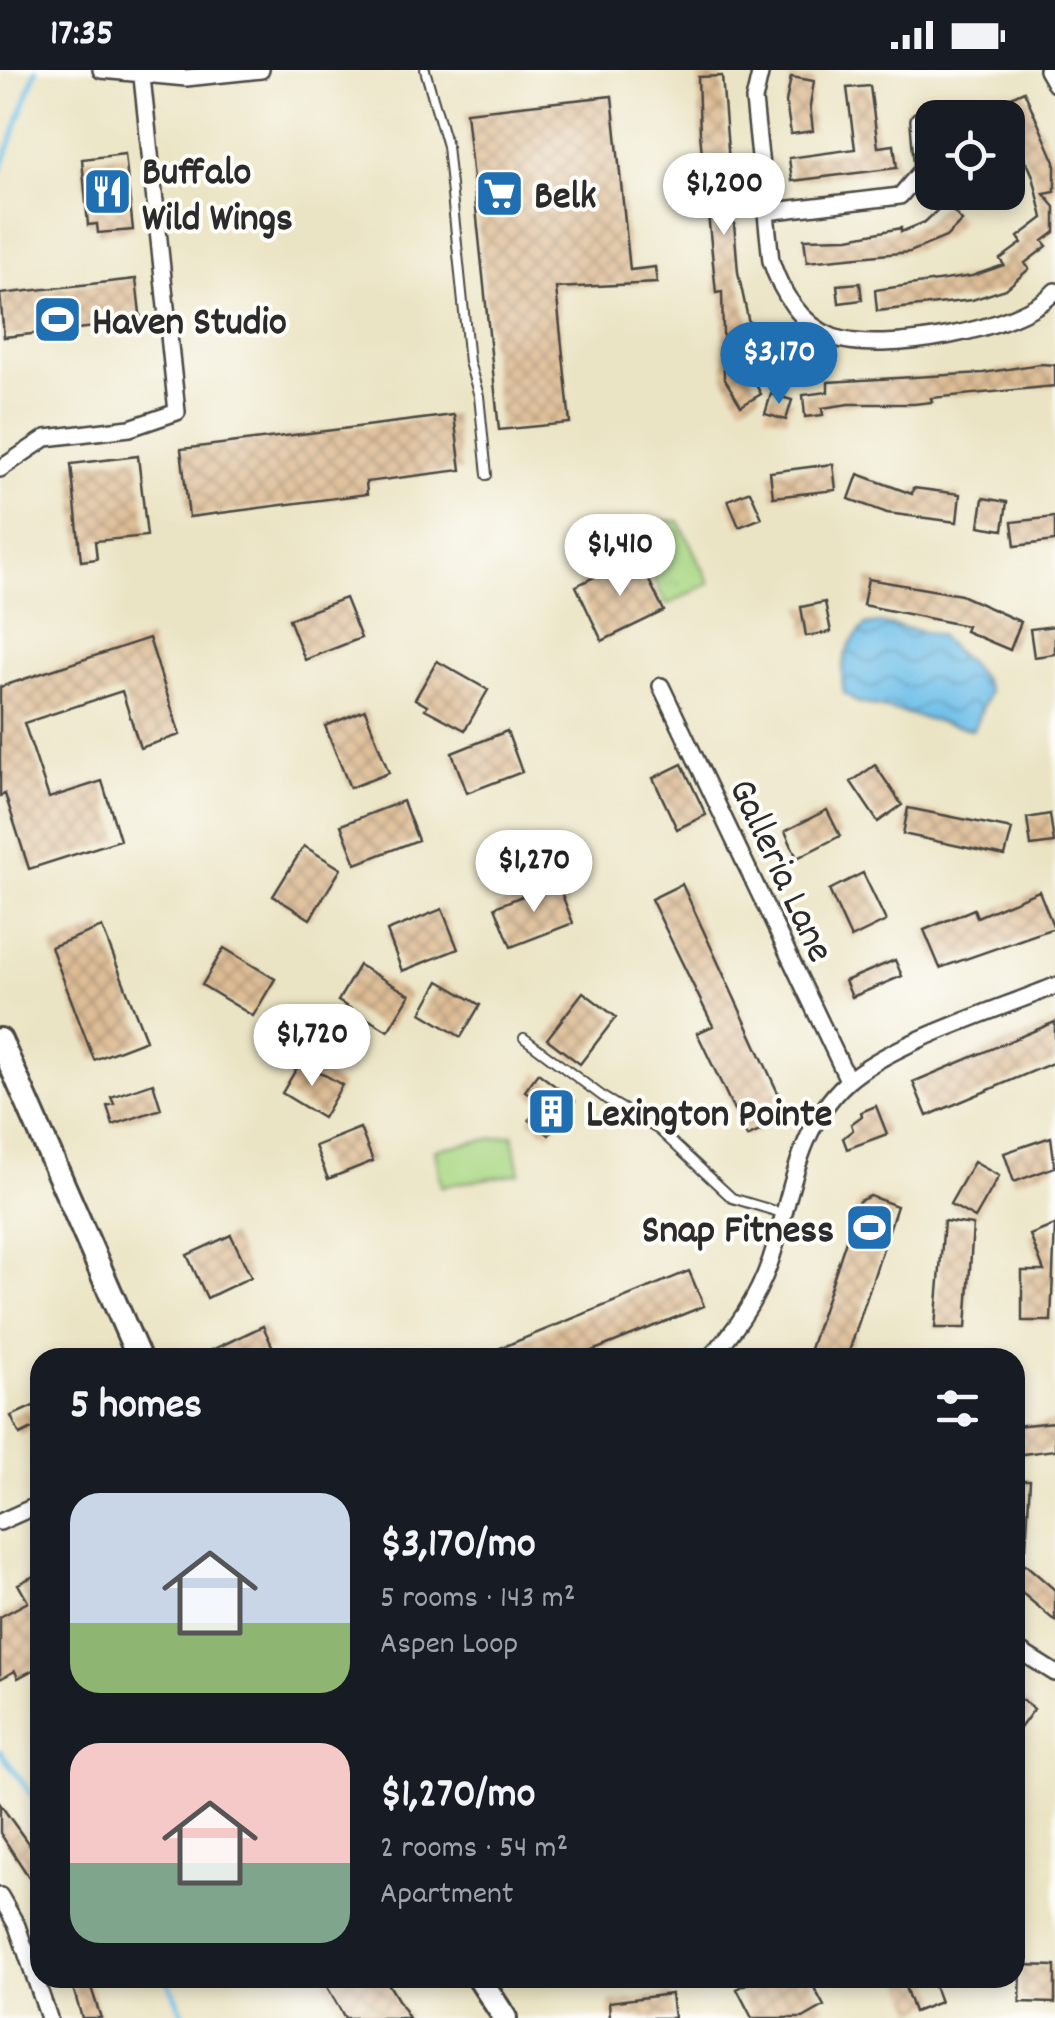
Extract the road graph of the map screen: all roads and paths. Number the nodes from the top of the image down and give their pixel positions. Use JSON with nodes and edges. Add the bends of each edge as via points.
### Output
{"nodes":[{"id":1,"x":101,"y":70,"type":"edge"},
{"id":2,"x":261,"y":70,"type":"edge"},
{"id":3,"x":425,"y":70,"type":"edge"},
{"id":4,"x":761,"y":70,"type":"edge"},
{"id":5,"x":1047,"y":70,"type":"edge"},
{"id":6,"x":142,"y":77,"type":"junction"},
{"id":7,"x":1055,"y":84,"type":"edge"},
{"id":8,"x":915,"y":179,"type":"edge"},
{"id":9,"x":766,"y":212,"type":"junction"},
{"id":10,"x":1053,"y":297,"type":"edge"},
{"id":11,"x":809,"y":323,"type":"junction"},
{"id":12,"x":785,"y":358,"type":"dead end"},
{"id":13,"x":0,"y":469,"type":"edge"},
{"id":14,"x":488,"y":476,"type":"dead end"},
{"id":15,"x":660,"y":686,"type":"dead end"},
{"id":16,"x":1055,"y":986,"type":"edge"},
{"id":17,"x":524,"y":1038,"type":"dead end"},
{"id":18,"x":0,"y":1040,"type":"edge"},
{"id":19,"x":848,"y":1080,"type":"junction"},
{"id":20,"x":782,"y":1214,"type":"junction"},
{"id":21,"x":135,"y":1348,"type":"edge"},
{"id":22,"x":719,"y":1348,"type":"edge"},
{"id":23,"x":30,"y":1508,"type":"edge"},
{"id":24,"x":0,"y":1522,"type":"edge"},
{"id":25,"x":1025,"y":1654,"type":"edge"},
{"id":26,"x":1055,"y":1673,"type":"edge"},
{"id":27,"x":0,"y":1896,"type":"edge"},
{"id":28,"x":30,"y":1963,"type":"edge"},
{"id":29,"x":39,"y":1988,"type":"edge"},
{"id":30,"x":486,"y":1988,"type":"edge"},
{"id":31,"x":49,"y":2018,"type":"edge"},
{"id":32,"x":505,"y":2018,"type":"edge"}],
"edges":[{"from":1,"to":6,"type":"street"},
{"from":2,"to":6,"type":"street"},
{"from":3,"to":14,"type":"lane","via":[[447,146]]},
{"from":4,"to":9,"type":"street","via":[[754,100]]},
{"from":5,"to":7,"type":"street"},
{"from":6,"to":13,"type":"street","via":[[177,412],[130,428],[46,438]]},
{"from":8,"to":9,"type":"street","via":[[900,196]]},
{"from":9,"to":11,"type":"street","via":[[778,283]]},
{"from":10,"to":11,"type":"street","via":[[988,330],[849,342]]},
{"from":11,"to":12,"type":"street"},
{"from":15,"to":19,"type":"street","name":"Galleria Lane"},
{"from":16,"to":19,"type":"street","via":[[886,1057]]},
{"from":17,"to":20,"type":"lane","via":[[659,1130],[732,1198]]},
{"from":18,"to":21,"type":"main road"},
{"from":19,"to":20,"type":"street","via":[[815,1122]]},
{"from":20,"to":22,"type":"street","via":[[756,1296]]},
{"from":23,"to":24,"type":"street"},
{"from":25,"to":26,"type":"street"},
{"from":27,"to":28,"type":"street"},
{"from":29,"to":31,"type":"street"},
{"from":30,"to":32,"type":"main road"}]}
